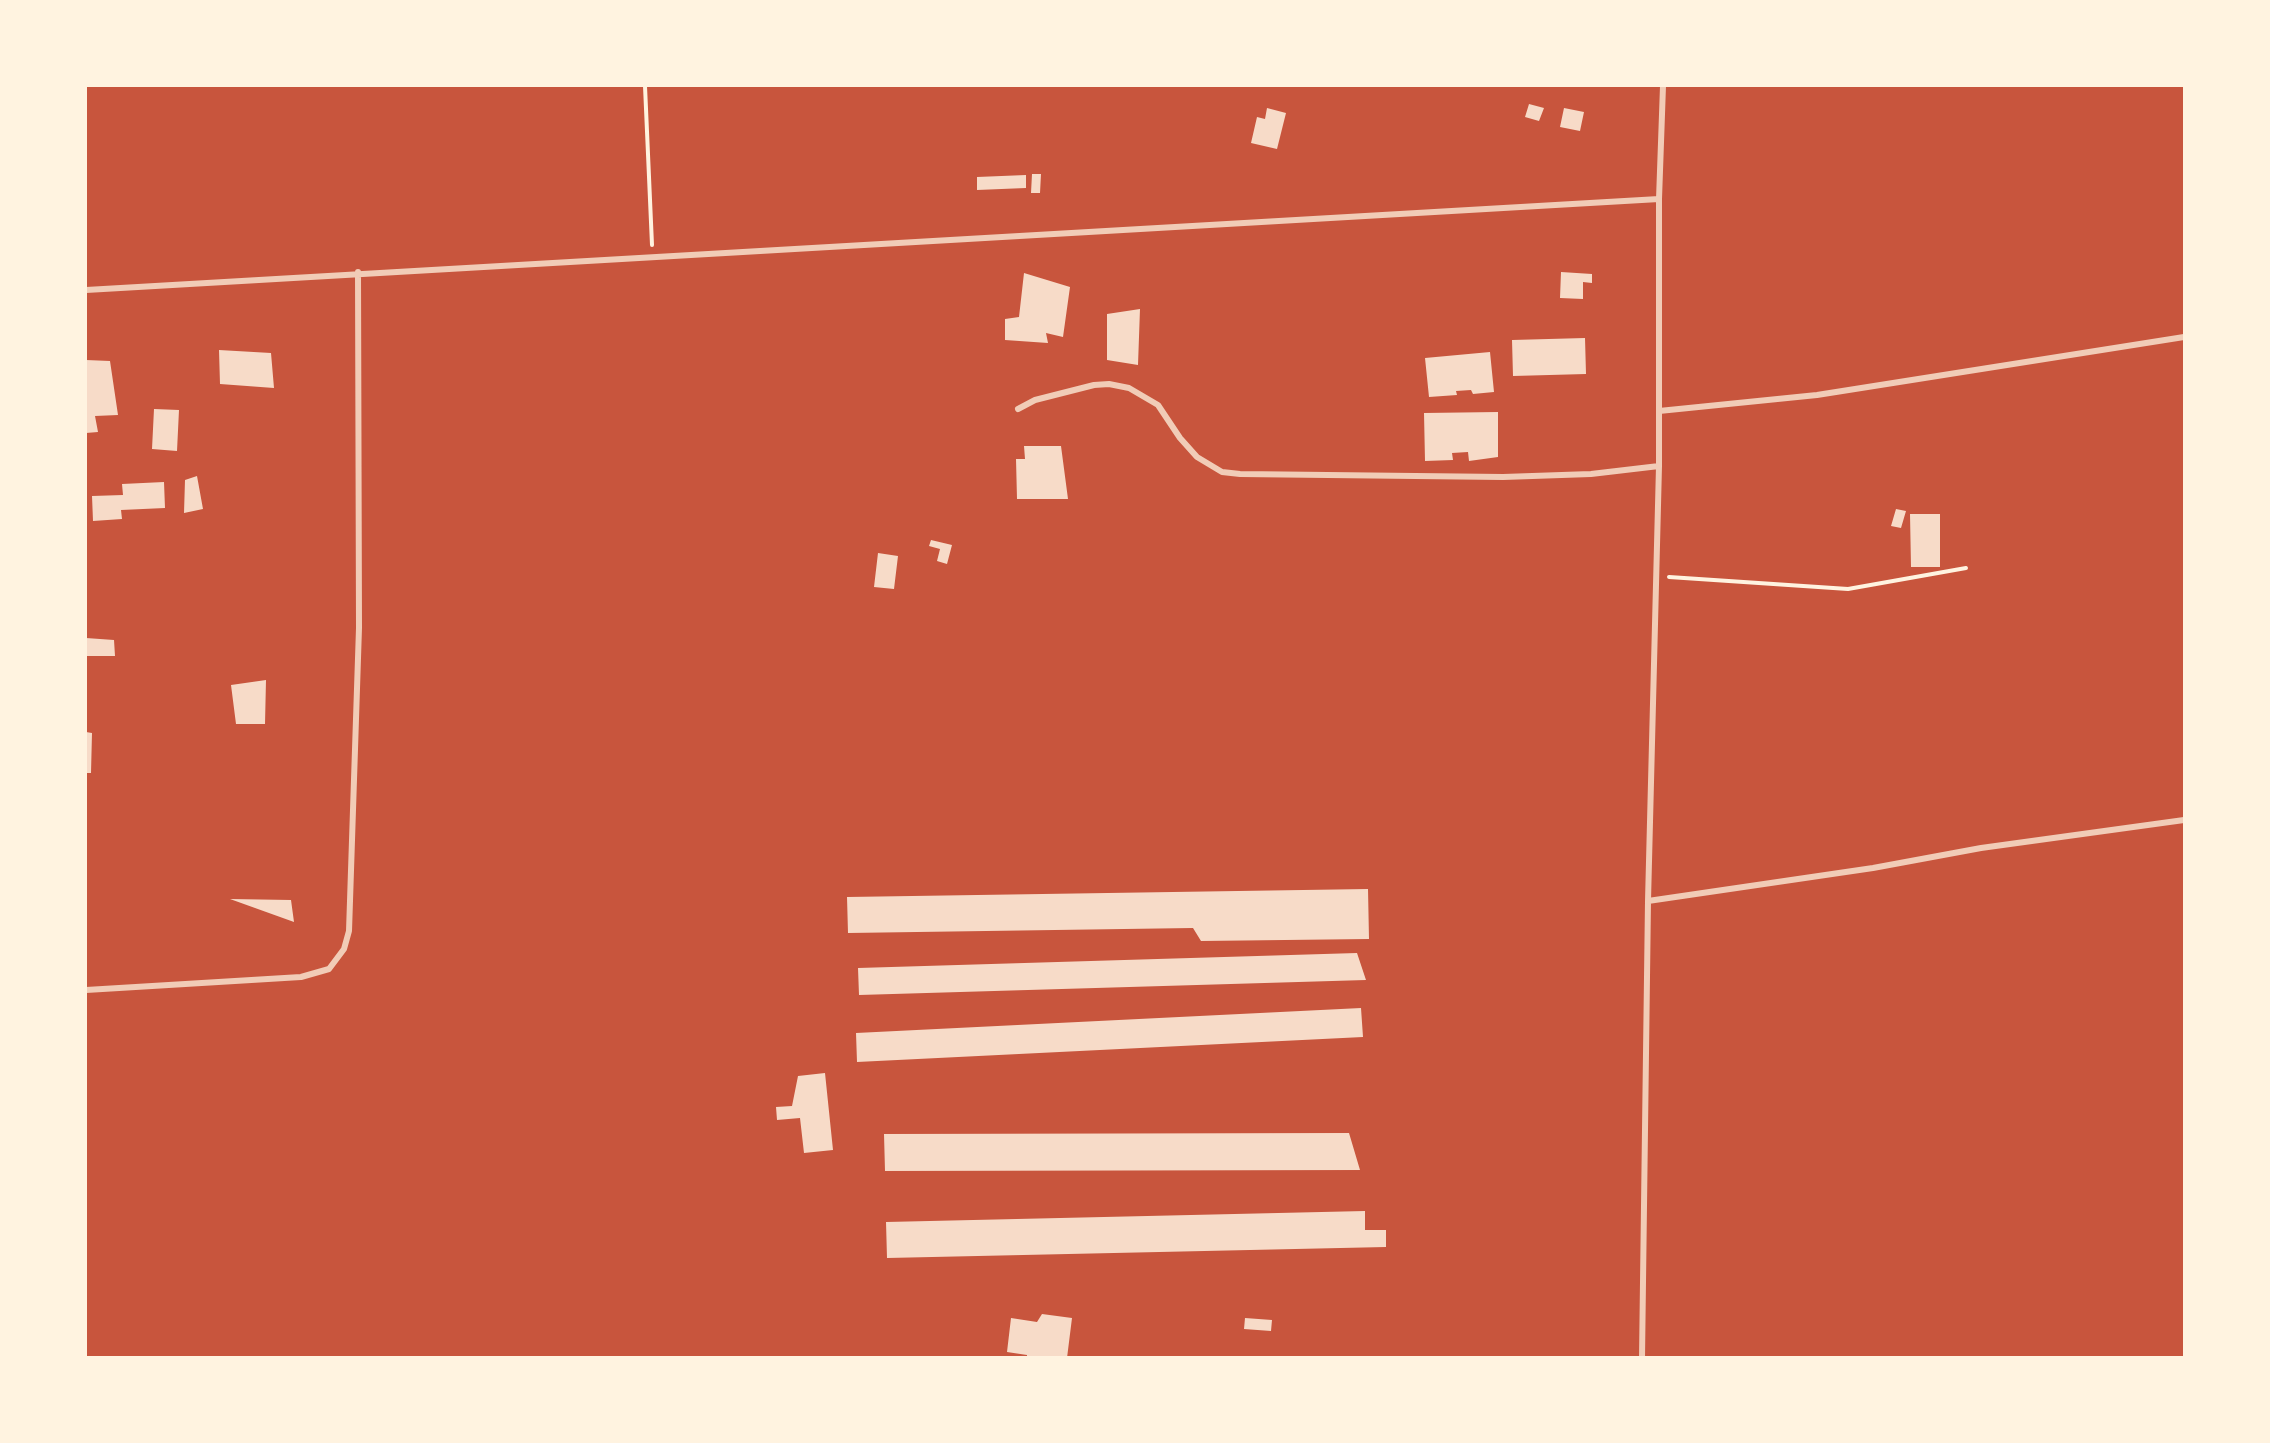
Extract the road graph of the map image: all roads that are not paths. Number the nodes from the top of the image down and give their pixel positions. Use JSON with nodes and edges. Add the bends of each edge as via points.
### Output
{"nodes":[{"id":1,"x":1663,"y":86,"type":"edge"},
{"id":2,"x":1659,"y":199,"type":"junction"},
{"id":3,"x":358,"y":272,"type":"junction"},
{"id":4,"x":86,"y":290,"type":"edge"},
{"id":5,"x":2184,"y":337,"type":"edge"},
{"id":6,"x":1018,"y":409,"type":"dead end"},
{"id":7,"x":1659,"y":411,"type":"junction"},
{"id":8,"x":1659,"y":466,"type":"junction"},
{"id":9,"x":2184,"y":820,"type":"edge"},
{"id":10,"x":1647,"y":901,"type":"junction"},
{"id":11,"x":86,"y":990,"type":"edge"},
{"id":12,"x":1642,"y":1358,"type":"edge"}],
"edges":[{"from":1,"to":2,"type":"street"},
{"from":2,"to":3,"type":"street"},
{"from":2,"to":7,"type":"street"},
{"from":3,"to":4,"type":"street"},
{"from":3,"to":11,"type":"street","via":[[359,628],[349,932],[344,949],[329,969],[301,977]]},
{"from":5,"to":7,"type":"street","via":[[1817,395]]},
{"from":6,"to":8,"type":"street","via":[[1035,400],[1094,385],[1129,388],[1158,405],[1197,457],[1222,472],[1240,474],[1503,477],[1591,474]]},
{"from":7,"to":8,"type":"street"},
{"from":8,"to":10,"type":"street"},
{"from":9,"to":10,"type":"street"},
{"from":10,"to":12,"type":"street"}]}
